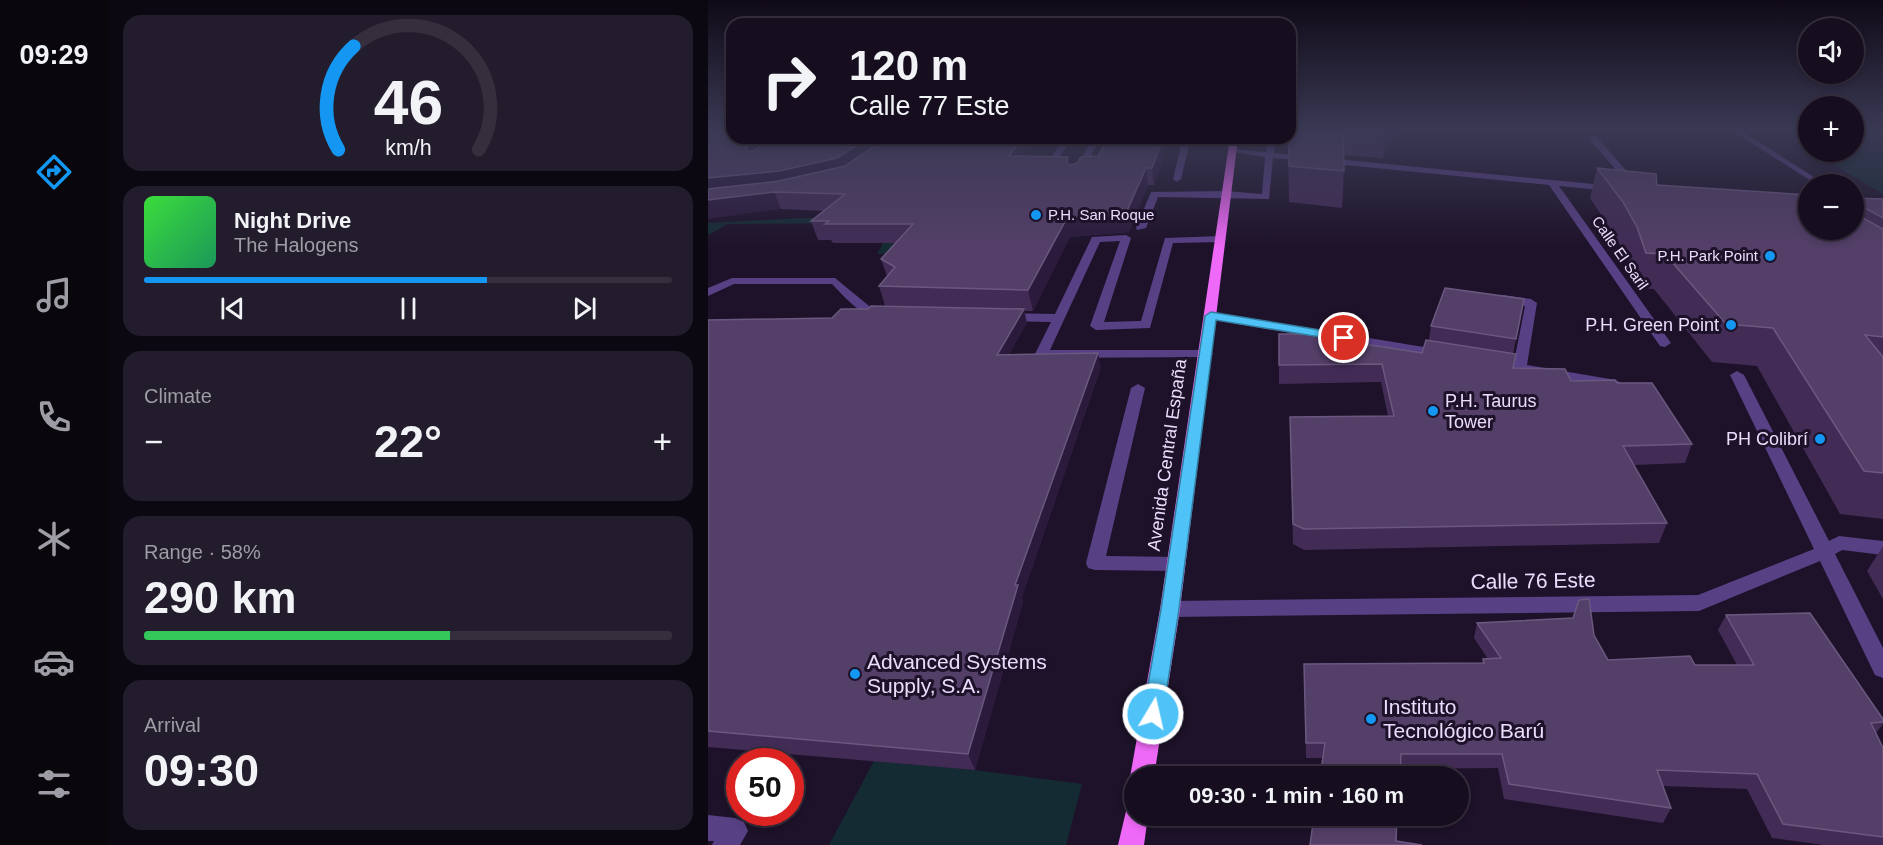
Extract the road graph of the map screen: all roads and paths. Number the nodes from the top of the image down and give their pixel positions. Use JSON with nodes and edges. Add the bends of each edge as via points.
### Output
{"nodes":[{"id":1,"x":1079,"y":169,"type":"edge"},
{"id":2,"x":1179,"y":169,"type":"edge"},
{"id":3,"x":1229,"y":169,"type":"edge"},
{"id":4,"x":1269,"y":169,"type":"edge"},
{"id":5,"x":1431,"y":169,"type":"edge"},
{"id":6,"x":1620,"y":169,"type":"edge"},
{"id":7,"x":1075,"y":178,"type":"edge"},
{"id":8,"x":1177,"y":179,"type":"dead end"},
{"id":9,"x":1551,"y":181,"type":"junction"},
{"id":10,"x":1616,"y":188,"type":"edge"},
{"id":11,"x":1627,"y":189,"type":"edge"},
{"id":12,"x":1226,"y":194,"type":"junction"},
{"id":13,"x":1141,"y":228,"type":"dead end"},
{"id":14,"x":1221,"y":239,"type":"junction"},
{"id":15,"x":708,"y":292,"type":"edge"},
{"id":16,"x":1496,"y":298,"type":"edge"},
{"id":17,"x":895,"y":314,"type":"edge"},
{"id":18,"x":989,"y":316,"type":"edge"},
{"id":19,"x":1211,"y":316,"type":"junction"},
{"id":20,"x":1059,"y":318,"type":"junction"},
{"id":21,"x":1665,"y":343,"type":"dead end"},
{"id":22,"x":1206,"y":354,"type":"junction"},
{"id":23,"x":1452,"y":356,"type":"edge"},
{"id":24,"x":1486,"y":362,"type":"edge"},
{"id":25,"x":1520,"y":368,"type":"junction"},
{"id":26,"x":1737,"y":375,"type":"dead end"},
{"id":27,"x":1617,"y":384,"type":"edge"},
{"id":28,"x":1138,"y":388,"type":"dead end"},
{"id":29,"x":1883,"y":548,"type":"edge"},
{"id":30,"x":1825,"y":552,"type":"junction"},
{"id":31,"x":1176,"y":564,"type":"junction"},
{"id":32,"x":1170,"y":609,"type":"junction"},
{"id":33,"x":1883,"y":669,"type":"edge"},
{"id":34,"x":1144,"y":766,"type":"edge"},
{"id":35,"x":1134,"y":826,"type":"edge"},
{"id":36,"x":708,"y":828,"type":"edge"},
{"id":37,"x":725,"y":845,"type":"edge"},
{"id":38,"x":1131,"y":845,"type":"edge"}],
"edges":[{"from":1,"to":7,"type":"street"},
{"from":2,"to":8,"type":"street"},
{"from":3,"to":12,"type":"main road","name":"Avenida Central España"},
{"from":4,"to":12,"type":"street","via":[[1266,197]]},
{"from":5,"to":9,"type":"street"},
{"from":6,"to":11,"type":"street","via":[[1638,190]]},
{"from":9,"to":10,"type":"street"},
{"from":9,"to":21,"type":"street","name":"Calle El Saril"},
{"from":12,"to":13,"type":"street","via":[[1154,194]]},
{"from":12,"to":14,"type":"main road","name":"Avenida Central España"},
{"from":14,"to":19,"type":"main road","name":"Avenida Central España"},
{"from":14,"to":20,"type":"street","via":[[1169,240],[1146,326],[1096,326],[1126,238],[1096,238]]},
{"from":15,"to":17,"type":"street","via":[[732,281],[835,281],[871,313]]},
{"from":16,"to":25,"type":"street","via":[[1531,303]]},
{"from":18,"to":20,"type":"street"},
{"from":19,"to":22,"type":"main road","name":"Avenida Central España"},
{"from":19,"to":23,"type":"street"},
{"from":20,"to":22,"type":"street","via":[[1042,354]]},
{"from":22,"to":31,"type":"main road","name":"Avenida Central España"},
{"from":24,"to":25,"type":"street"},
{"from":25,"to":27,"type":"street"},
{"from":26,"to":30,"type":"street"},
{"from":28,"to":31,"type":"street","via":[[1095,563]]},
{"from":29,"to":30,"type":"street","name":"Calle 76 Este","via":[[1839,543]]},
{"from":30,"to":32,"type":"street","name":"Calle 76 Este","via":[[1700,603]]},
{"from":30,"to":33,"type":"street"},
{"from":31,"to":32,"type":"main road","name":"Avenida Central España"},
{"from":32,"to":34,"type":"main road","name":"Avenida Central España"},
{"from":35,"to":38,"type":"main road"},
{"from":36,"to":37,"type":"street","via":[[735,831]]}]}
